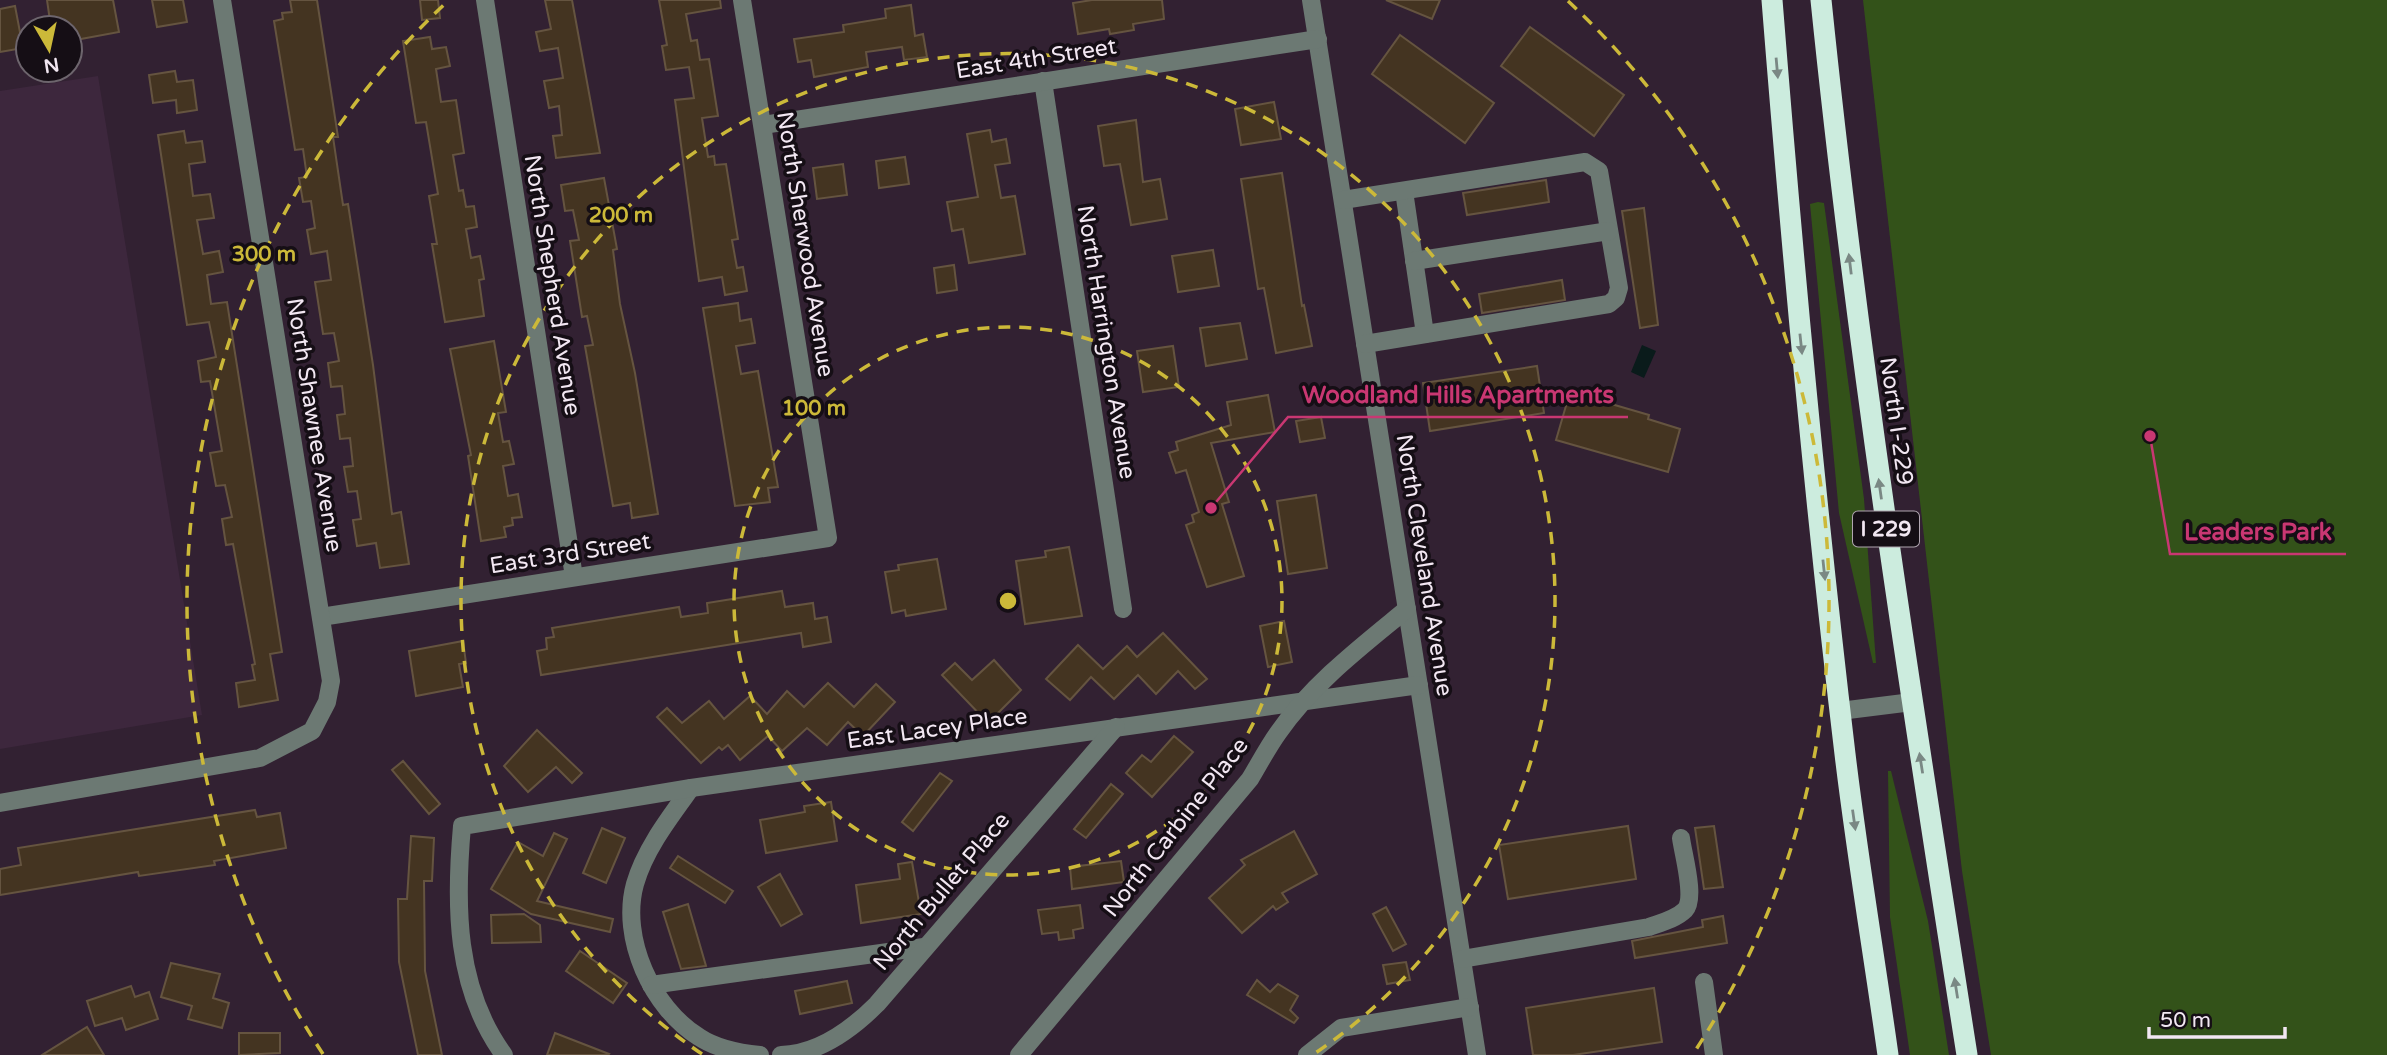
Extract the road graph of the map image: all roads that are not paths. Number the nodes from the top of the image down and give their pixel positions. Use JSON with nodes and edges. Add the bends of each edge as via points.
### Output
{"nodes":[{"id":1,"x":222,"y":0,"type":"edge"},
{"id":2,"x":485,"y":0,"type":"edge"},
{"id":3,"x":742,"y":0,"type":"edge"},
{"id":4,"x":1311,"y":0,"type":"edge"},
{"id":5,"x":1772,"y":0,"type":"edge"},
{"id":6,"x":1821,"y":0,"type":"edge"},
{"id":7,"x":1318,"y":39,"type":"junction"},
{"id":8,"x":1042,"y":82,"type":"junction"},
{"id":9,"x":763,"y":125,"type":"junction"},
{"id":10,"x":1404,"y":191,"type":"junction"},
{"id":11,"x":1343,"y":200,"type":"junction"},
{"id":12,"x":1609,"y":231,"type":"junction"},
{"id":13,"x":1414,"y":261,"type":"junction"},
{"id":14,"x":1425,"y":334,"type":"junction"},
{"id":15,"x":1365,"y":344,"type":"junction"},
{"id":16,"x":828,"y":538,"type":"joint"},
{"id":17,"x":574,"y":577,"type":"junction"},
{"id":18,"x":1123,"y":609,"type":"dead end"},
{"id":19,"x":1407,"y":609,"type":"junction"},
{"id":20,"x":321,"y":617,"type":"junction"},
{"id":21,"x":1419,"y":685,"type":"junction"},
{"id":22,"x":1306,"y":700,"type":"junction"},
{"id":23,"x":1912,"y":702,"type":"junction"},
{"id":24,"x":1840,"y":711,"type":"junction"},
{"id":25,"x":1116,"y":727,"type":"junction"},
{"id":26,"x":691,"y":788,"type":"junction"},
{"id":27,"x":0,"y":803,"type":"edge"},
{"id":28,"x":1681,"y":838,"type":"dead end"},
{"id":29,"x":924,"y":947,"type":"junction"},
{"id":30,"x":1462,"y":958,"type":"junction"},
{"id":31,"x":1703,"y":982,"type":"dead end"},
{"id":32,"x":651,"y":985,"type":"junction"},
{"id":33,"x":1469,"y":1007,"type":"junction"},
{"id":34,"x":504,"y":1055,"type":"edge"},
{"id":35,"x":760,"y":1055,"type":"edge"},
{"id":36,"x":781,"y":1055,"type":"edge"},
{"id":37,"x":1019,"y":1055,"type":"edge"},
{"id":38,"x":1307,"y":1055,"type":"edge"},
{"id":39,"x":1477,"y":1055,"type":"edge"},
{"id":40,"x":1714,"y":1055,"type":"edge"},
{"id":41,"x":1888,"y":1055,"type":"edge"},
{"id":42,"x":1967,"y":1055,"type":"edge"}],
"edges":[{"from":1,"to":20,"type":"street","name":"North Shawnee Avenue"},
{"from":2,"to":17,"type":"street","name":"North Shepherd Avenue"},
{"from":3,"to":9,"type":"street","name":"North Sherwood Avenue"},
{"from":4,"to":7,"type":"street","name":"North Cleveland Avenue"},
{"from":5,"to":24,"type":"highway","number":"I 229","one_way":true,"via":[[1801,347]]},
{"from":23,"to":6,"type":"highway","name":"North I-229","number":"I 229","one_way":true,"via":[[1862,357]]},
{"from":7,"to":8,"type":"street","name":"East 4th Street"},
{"from":7,"to":11,"type":"street","name":"North Cleveland Avenue"},
{"from":8,"to":9,"type":"street","name":"East 4th Street"},
{"from":8,"to":18,"type":"street","name":"North Harrington Avenue"},
{"from":9,"to":16,"type":"street","name":"North Sherwood Avenue"},
{"from":10,"to":11,"type":"street"},
{"from":10,"to":12,"type":"street","via":[[1585,162],[1599,171]]},
{"from":10,"to":13,"type":"street"},
{"from":11,"to":15,"type":"street","name":"North Cleveland Avenue"},
{"from":12,"to":13,"type":"street"},
{"from":12,"to":14,"type":"street","via":[[1619,288],[1609,304]]},
{"from":13,"to":14,"type":"street"},
{"from":14,"to":15,"type":"street"},
{"from":15,"to":19,"type":"street","name":"North Cleveland Avenue"},
{"from":16,"to":17,"type":"street","name":"East 3rd Street"},
{"from":17,"to":20,"type":"street","name":"East 3rd Street"},
{"from":19,"to":21,"type":"street","name":"North Cleveland Avenue"},
{"from":19,"to":22,"type":"street","name":"North Carbine Place"},
{"from":20,"to":27,"type":"street","name":"North Shawnee Avenue","via":[[331,681],[327,702],[312,731],[260,758]]},
{"from":21,"to":22,"type":"street","name":"East Lacey Place"},
{"from":21,"to":30,"type":"street","name":"North Cleveland Avenue"},
{"from":22,"to":25,"type":"street","name":"East Lacey Place"},
{"from":22,"to":37,"type":"street","name":"North Carbine Place","via":[[1279,732],[1250,779]]},
{"from":23,"to":24,"type":"street"},
{"from":42,"to":23,"type":"highway","name":"North I-229","number":"I 229","one_way":true},
{"from":24,"to":41,"type":"highway","number":"I 229","one_way":true},
{"from":25,"to":26,"type":"street","name":"East Lacey Place"},
{"from":25,"to":29,"type":"street","name":"North Bullet Place"},
{"from":26,"to":32,"type":"street","via":[[660,833],[635,884],[632,922]]},
{"from":26,"to":34,"type":"street","name":"East Lacey Place","via":[[462,826],[458,872],[465,970],[478,1010]]},
{"from":28,"to":30,"type":"street","via":[[1691,897],[1686,909],[1672,918],[1648,927]]},
{"from":29,"to":32,"type":"street"},
{"from":29,"to":36,"type":"street","name":"North Bullet Place","via":[[856,1025],[814,1048]]},
{"from":30,"to":33,"type":"street","name":"North Cleveland Avenue"},
{"from":31,"to":40,"type":"street"},
{"from":32,"to":35,"type":"street","via":[[664,1006],[699,1038],[737,1053]]},
{"from":33,"to":38,"type":"street","via":[[1341,1028]]},
{"from":33,"to":39,"type":"street","name":"North Cleveland Avenue"}]}
